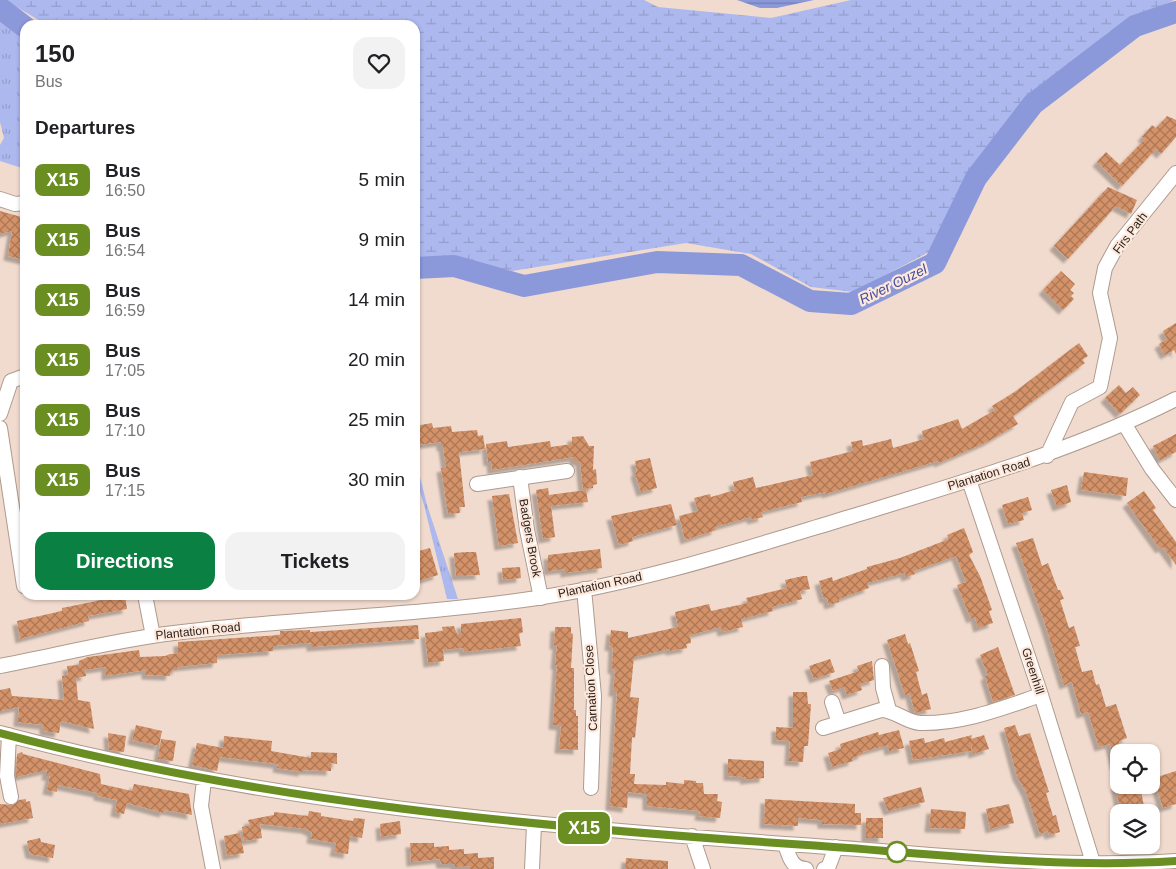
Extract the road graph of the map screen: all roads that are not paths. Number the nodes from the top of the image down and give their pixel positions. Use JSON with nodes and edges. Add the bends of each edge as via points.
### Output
{"nodes":[{"id":1,"x":1176,"y":173,"type":"edge"},
{"id":2,"x":0,"y":200,"type":"edge"},
{"id":3,"x":20,"y":204,"type":"edge"},
{"id":4,"x":20,"y":378,"type":"edge"},
{"id":5,"x":1176,"y":400,"type":"edge"},
{"id":6,"x":0,"y":414,"type":"edge"},
{"id":7,"x":1125,"y":425,"type":"junction"},
{"id":8,"x":0,"y":428,"type":"edge"},
{"id":9,"x":1047,"y":456,"type":"junction"},
{"id":10,"x":567,"y":471,"type":"dead end"},
{"id":11,"x":520,"y":477,"type":"junction"},
{"id":12,"x":969,"y":480,"type":"junction"},
{"id":13,"x":477,"y":484,"type":"dead end"},
{"id":14,"x":1176,"y":500,"type":"edge"},
{"id":15,"x":20,"y":560,"type":"edge"},
{"id":16,"x":584,"y":589,"type":"junction"},
{"id":17,"x":541,"y":598,"type":"junction"},
{"id":18,"x":146,"y":600,"type":"edge"},
{"id":19,"x":153,"y":636,"type":"junction"},
{"id":20,"x":0,"y":666,"type":"edge"},
{"id":21,"x":882,"y":666,"type":"dead end"},
{"id":22,"x":1041,"y":695,"type":"junction"},
{"id":23,"x":832,"y":702,"type":"dead end"},
{"id":24,"x":889,"y":710,"type":"junction"},
{"id":25,"x":839,"y":723,"type":"junction"},
{"id":26,"x":823,"y":728,"type":"dead end"},
{"id":27,"x":5,"y":734,"type":"edge"},
{"id":28,"x":204,"y":780,"type":"junction"},
{"id":29,"x":591,"y":788,"type":"dead end"},
{"id":30,"x":11,"y":797,"type":"dead end"},
{"id":31,"x":534,"y":825,"type":"junction"},
{"id":32,"x":692,"y":836,"type":"junction"},
{"id":33,"x":785,"y":844,"type":"junction"},
{"id":34,"x":836,"y":847,"type":"junction"},
{"id":35,"x":1176,"y":861,"type":"edge"},
{"id":36,"x":1093,"y":867,"type":"edge"},
{"id":37,"x":213,"y":869,"type":"edge"},
{"id":38,"x":532,"y":869,"type":"edge"},
{"id":39,"x":703,"y":869,"type":"edge"},
{"id":40,"x":806,"y":869,"type":"edge"},
{"id":41,"x":824,"y":869,"type":"edge"}],
"edges":[{"from":1,"to":9,"type":"street","name":"Firs Path","via":[[1118,246],[1105,268],[1100,293],[1110,338],[1100,386],[1072,402]]},
{"from":2,"to":3,"type":"street"},
{"from":4,"to":6,"type":"street","via":[[11,381]]},
{"from":5,"to":7,"type":"street","name":"Plantation Road"},
{"from":7,"to":9,"type":"street","name":"Plantation Road"},
{"from":7,"to":14,"type":"street"},
{"from":8,"to":15,"type":"street"},
{"from":9,"to":12,"type":"street","name":"Plantation Road"},
{"from":10,"to":11,"type":"street"},
{"from":11,"to":13,"type":"street"},
{"from":11,"to":17,"type":"street","name":"Badgers Brook"},
{"from":12,"to":16,"type":"street","name":"Plantation Road","via":[[697,563]]},
{"from":12,"to":22,"type":"street","name":"Greenhill"},
{"from":16,"to":17,"type":"street","name":"Plantation Road"},
{"from":16,"to":29,"type":"street","name":"Carnation Close","via":[[594,696]]},
{"from":17,"to":19,"type":"street","name":"Plantation Road"},
{"from":18,"to":19,"type":"street"},
{"from":19,"to":20,"type":"street","name":"Plantation Road"},
{"from":21,"to":24,"type":"street"},
{"from":22,"to":24,"type":"street","via":[[970,719],[919,723],[901,718]]},
{"from":22,"to":36,"type":"street","name":"Greenhill"},
{"from":23,"to":25,"type":"street"},
{"from":24,"to":25,"type":"street"},
{"from":25,"to":26,"type":"street"},
{"from":27,"to":28,"type":"street"},
{"from":27,"to":30,"type":"street"},
{"from":28,"to":31,"type":"street","via":[[400,810]]},
{"from":28,"to":37,"type":"street","via":[[201,806]]},
{"from":31,"to":32,"type":"street"},
{"from":31,"to":38,"type":"street"},
{"from":32,"to":33,"type":"street"},
{"from":32,"to":39,"type":"street"},
{"from":33,"to":34,"type":"street"},
{"from":33,"to":40,"type":"street","via":[[790,861]]},
{"from":34,"to":36,"type":"street"},
{"from":34,"to":41,"type":"street","via":[[828,868]]},
{"from":35,"to":36,"type":"street"}]}
